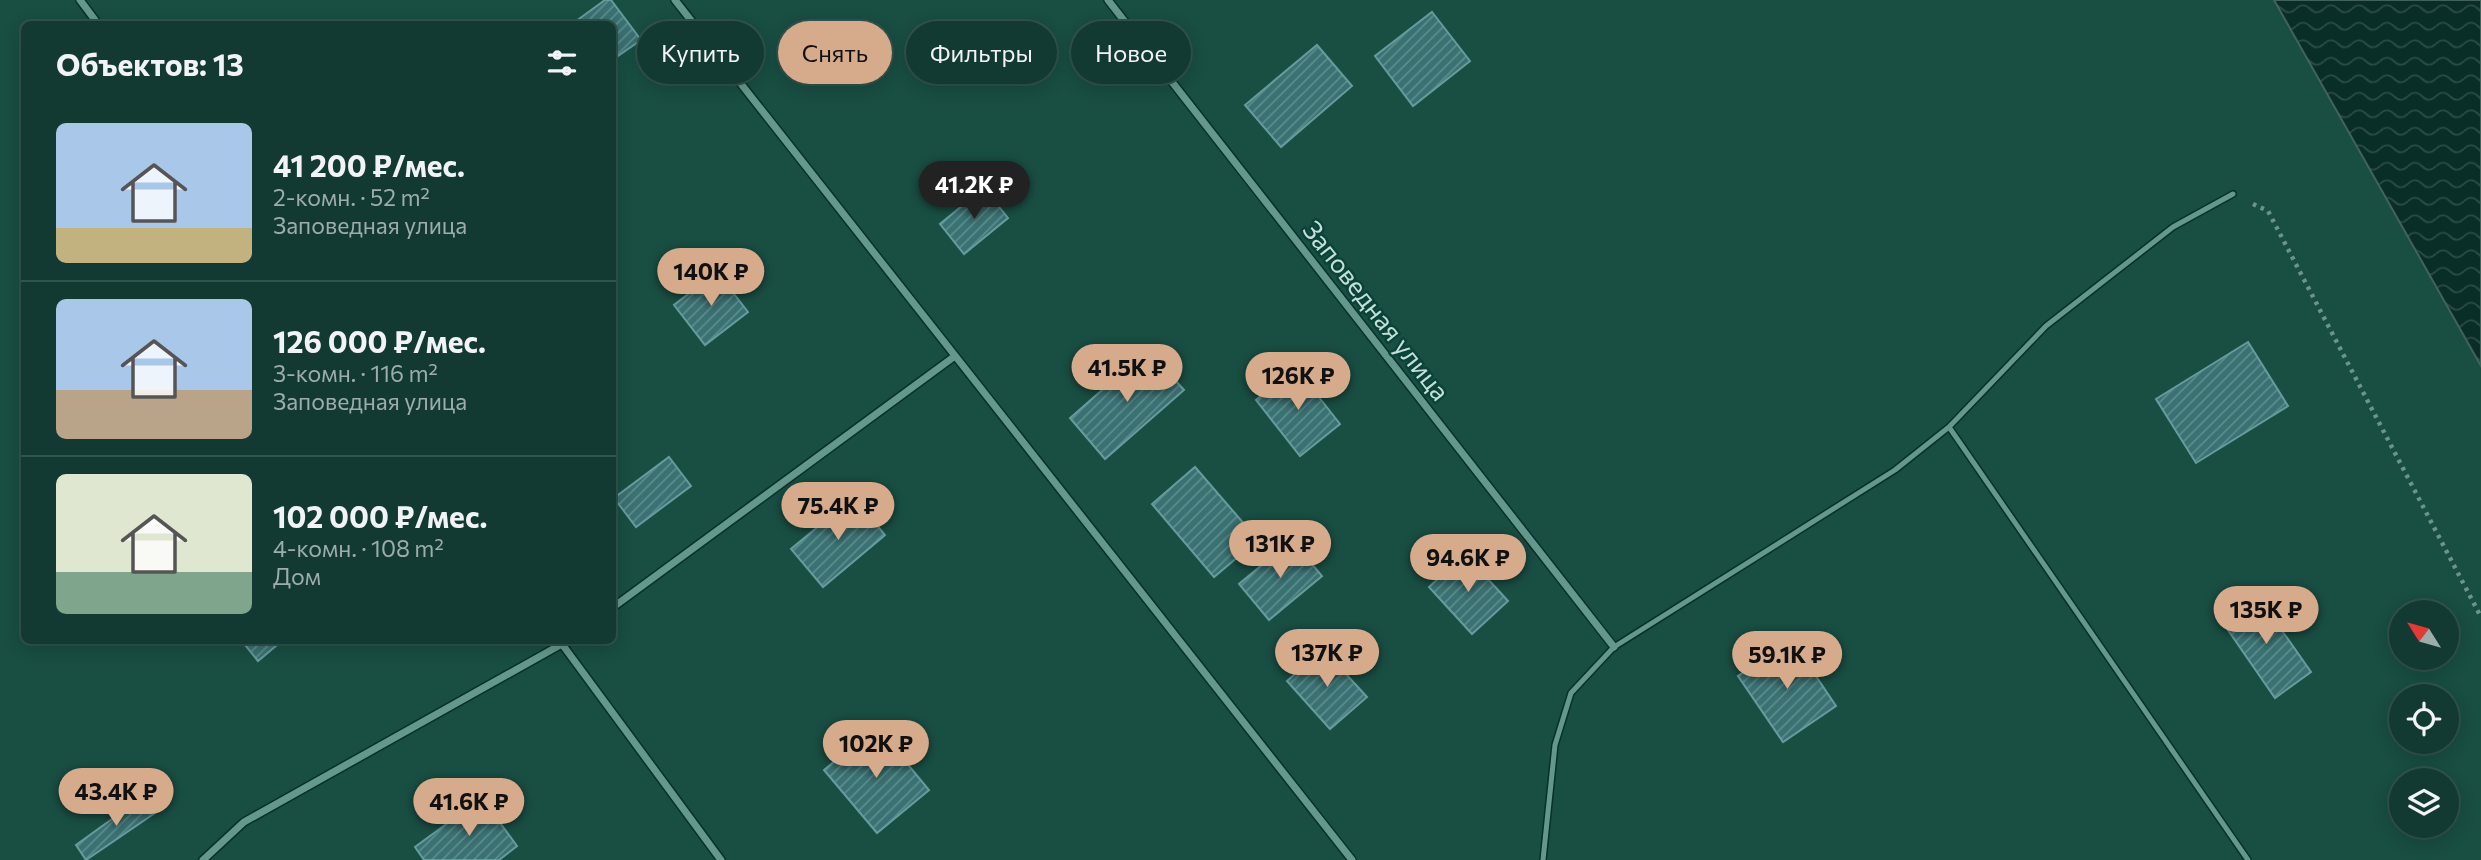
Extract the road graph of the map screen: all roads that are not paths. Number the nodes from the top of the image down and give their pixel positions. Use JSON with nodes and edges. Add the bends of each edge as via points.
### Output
{"nodes":[{"id":1,"x":80,"y":0,"type":"edge"},
{"id":2,"x":675,"y":0,"type":"edge"},
{"id":3,"x":1108,"y":0,"type":"edge"},
{"id":4,"x":96,"y":21,"type":"edge"},
{"id":5,"x":2233,"y":194,"type":"road end"},
{"id":6,"x":955,"y":356,"type":"junction"},
{"id":7,"x":1949,"y":427,"type":"junction"},
{"id":8,"x":616,"y":605,"type":"edge"},
{"id":9,"x":559,"y":644,"type":"edge"},
{"id":10,"x":564,"y":644,"type":"edge"},
{"id":11,"x":1614,"y":647,"type":"junction"},
{"id":12,"x":203,"y":860,"type":"edge"},
{"id":13,"x":721,"y":860,"type":"edge"},
{"id":14,"x":1352,"y":860,"type":"edge"},
{"id":15,"x":1543,"y":860,"type":"edge"},
{"id":16,"x":2248,"y":860,"type":"edge"}],
"edges":[{"from":1,"to":4,"type":"street"},
{"from":2,"to":6,"type":"street"},
{"from":3,"to":11,"type":"street","name":"Заповедная улица"},
{"from":5,"to":7,"type":"lane","via":[[2173,227],[2046,326]]},
{"from":6,"to":8,"type":"street"},
{"from":6,"to":14,"type":"street"},
{"from":7,"to":11,"type":"lane","via":[[1895,470]]},
{"from":7,"to":16,"type":"lane"},
{"from":9,"to":12,"type":"street","via":[[244,822]]},
{"from":10,"to":13,"type":"street"},
{"from":11,"to":15,"type":"lane","via":[[1571,693],[1555,745]]}]}
